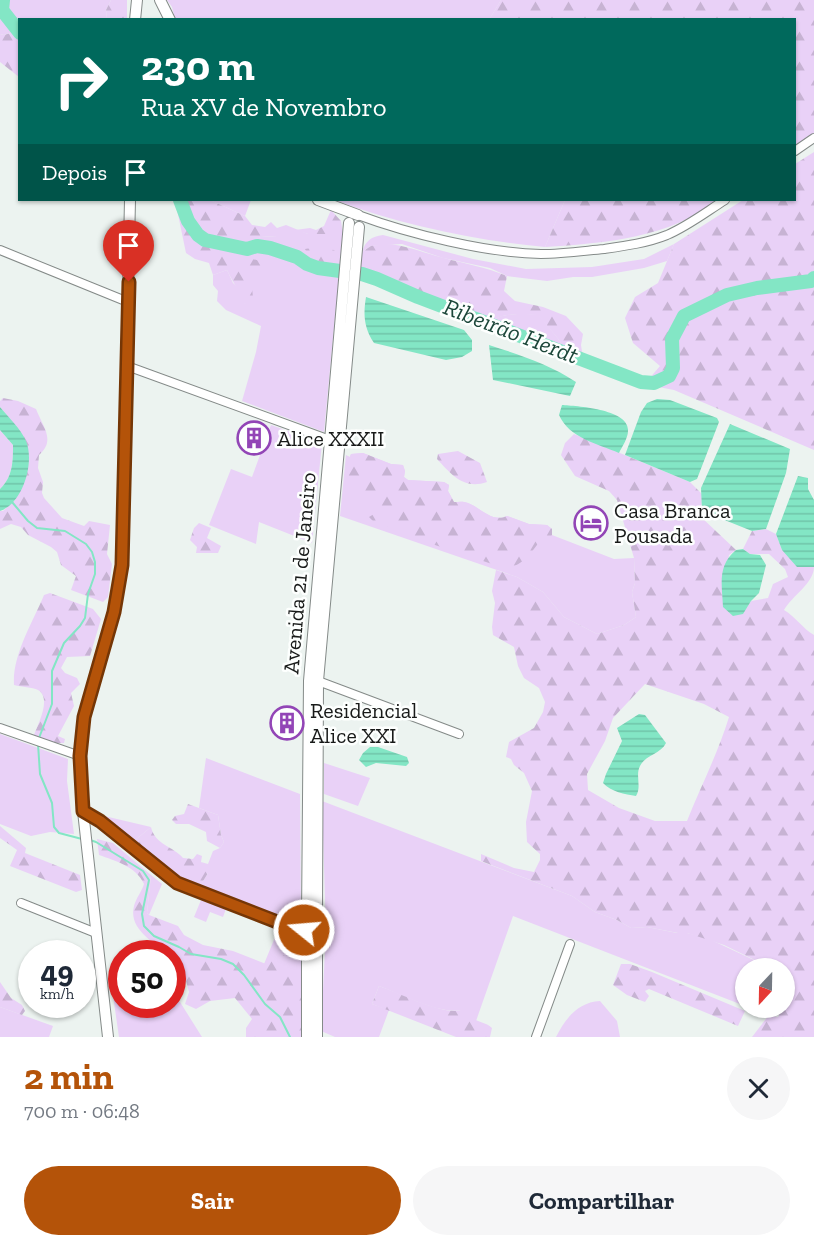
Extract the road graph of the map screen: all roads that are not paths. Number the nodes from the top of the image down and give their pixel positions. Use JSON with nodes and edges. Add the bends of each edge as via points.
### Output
{"nodes":[{"id":1,"x":137,"y":0,"type":"edge"},
{"id":2,"x":160,"y":0,"type":"edge"},
{"id":3,"x":135,"y":18,"type":"edge"},
{"id":4,"x":169,"y":18,"type":"edge"},
{"id":5,"x":814,"y":138,"type":"edge"},
{"id":6,"x":796,"y":151,"type":"edge"},
{"id":7,"x":130,"y":201,"type":"edge"},
{"id":8,"x":321,"y":201,"type":"edge"},
{"id":9,"x":723,"y":201,"type":"edge"},
{"id":10,"x":355,"y":222,"type":"junction"},
{"id":11,"x":0,"y":250,"type":"edge"},
{"id":12,"x":349,"y":279,"type":"junction"},
{"id":13,"x":128,"y":302,"type":"junction"},
{"id":14,"x":127,"y":366,"type":"junction"},
{"id":15,"x":330,"y":440,"type":"junction"},
{"id":16,"x":318,"y":681,"type":"junction"},
{"id":17,"x":0,"y":728,"type":"edge"},
{"id":18,"x":459,"y":734,"type":"dead end"},
{"id":19,"x":80,"y":756,"type":"junction"},
{"id":20,"x":83,"y":811,"type":"junction"},
{"id":21,"x":21,"y":903,"type":"dead end"},
{"id":22,"x":320,"y":925,"type":"junction"},
{"id":23,"x":96,"y":933,"type":"junction"},
{"id":24,"x":304,"y":933,"type":"junction"},
{"id":25,"x":322,"y":940,"type":"junction"},
{"id":26,"x":570,"y":944,"type":"dead end"},
{"id":27,"x":108,"y":1037,"type":"edge"},
{"id":28,"x":307,"y":1037,"type":"edge"},
{"id":29,"x":317,"y":1037,"type":"edge"},
{"id":30,"x":536,"y":1037,"type":"edge"}],
"edges":[{"from":1,"to":3,"type":"main road"},
{"from":2,"to":4,"type":"main road"},
{"from":5,"to":6,"type":"street"},
{"from":7,"to":13,"type":"main road"},
{"from":8,"to":10,"type":"main road","via":[[335,206]]},
{"from":9,"to":10,"type":"street","via":[[665,236],[618,247],[557,254],[499,250],[380,223]]},
{"from":10,"to":12,"type":"main road","name":"Avenida 21 de Janeiro"},
{"from":11,"to":13,"type":"street"},
{"from":12,"to":15,"type":"main road","name":"Avenida 21 de Janeiro"},
{"from":12,"to":16,"type":"main road","name":"Avenida 21 de Janeiro"},
{"from":13,"to":14,"type":"main road"},
{"from":14,"to":15,"type":"street"},
{"from":14,"to":19,"type":"main road","via":[[121,580],[84,717]]},
{"from":15,"to":24,"type":"main road","name":"Avenida 21 de Janeiro","via":[[309,681]]},
{"from":16,"to":18,"type":"street"},
{"from":16,"to":22,"type":"main road","name":"Avenida 21 de Janeiro"},
{"from":17,"to":19,"type":"street"},
{"from":19,"to":20,"type":"main road"},
{"from":20,"to":23,"type":"main road"},
{"from":20,"to":24,"type":"street","via":[[177,883]]},
{"from":21,"to":23,"type":"street"},
{"from":22,"to":24,"type":"main road","via":[[313,923]]},
{"from":22,"to":25,"type":"main road"},
{"from":23,"to":27,"type":"main road"},
{"from":24,"to":25,"type":"main road","via":[[313,944]]},
{"from":24,"to":28,"type":"main road","name":"Avenida 21 de Janeiro"},
{"from":25,"to":29,"type":"main road","via":[[317,952]]},
{"from":26,"to":30,"type":"street"}]}
